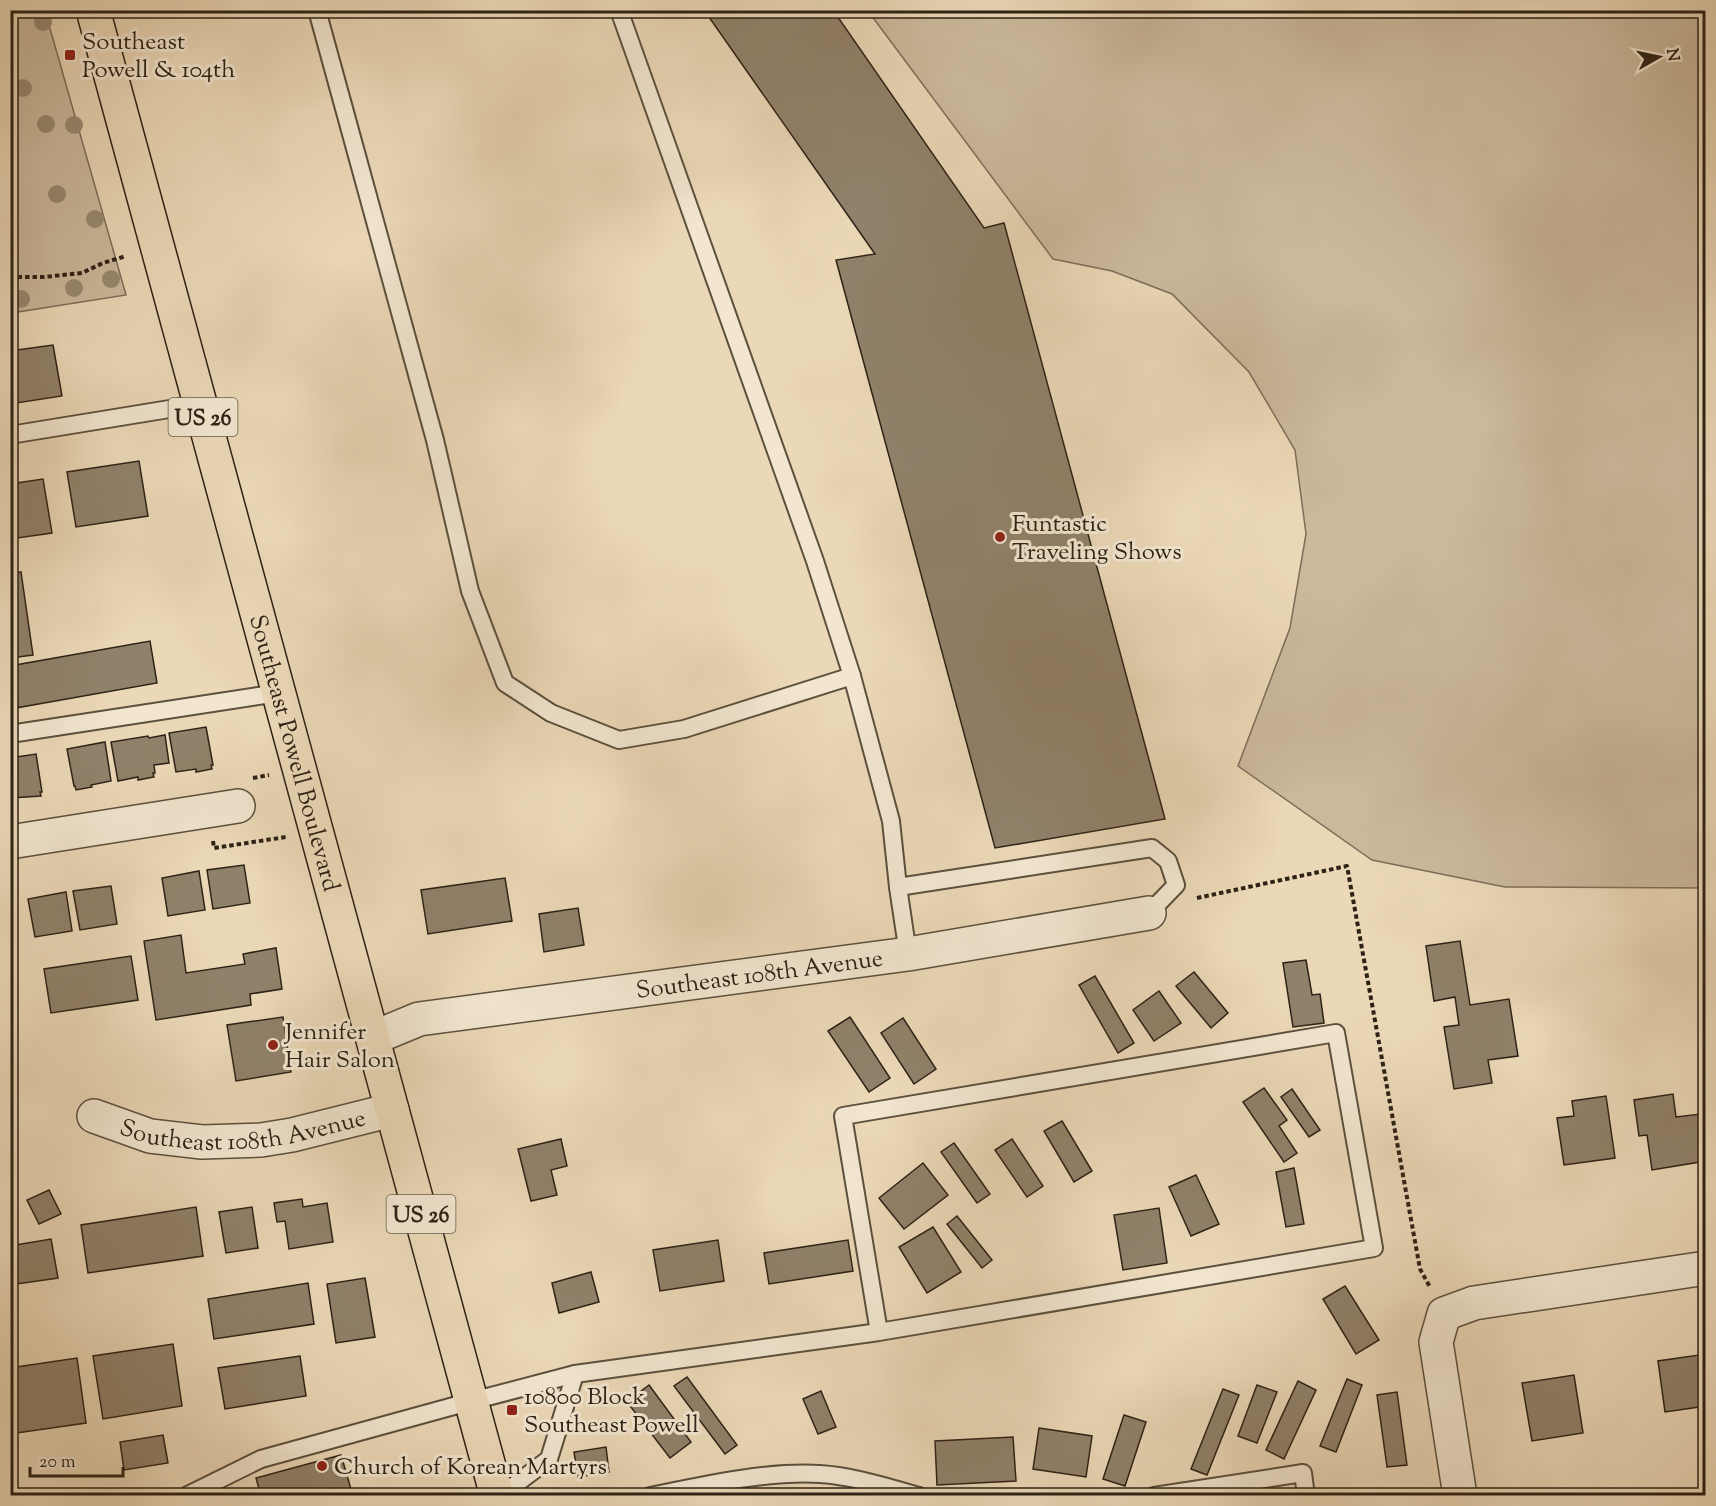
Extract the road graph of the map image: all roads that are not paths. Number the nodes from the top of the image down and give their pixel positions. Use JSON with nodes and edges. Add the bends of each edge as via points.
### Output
{"nodes":[{"id":1,"x":93,"y":10,"type":"edge"},
{"id":2,"x":317,"y":10,"type":"edge"},
{"id":3,"x":619,"y":10,"type":"edge"},
{"id":4,"x":200,"y":404,"type":"junction"},
{"id":5,"x":10,"y":435,"type":"edge"},
{"id":6,"x":852,"y":676,"type":"junction"},
{"id":7,"x":278,"y":693,"type":"junction"},
{"id":8,"x":10,"y":734,"type":"edge"},
{"id":9,"x":238,"y":806,"type":"dead end"},
{"id":10,"x":10,"y":842,"type":"edge"},
{"id":11,"x":898,"y":887,"type":"junction"},
{"id":12,"x":1149,"y":913,"type":"joint"},
{"id":13,"x":908,"y":954,"type":"junction"},
{"id":14,"x":373,"y":1038,"type":"junction"},
{"id":15,"x":392,"y":1110,"type":"junction"},
{"id":16,"x":94,"y":1116,"type":"dead end"},
{"id":17,"x":1706,"y":1268,"type":"edge"},
{"id":18,"x":879,"y":1332,"type":"junction"},
{"id":19,"x":575,"y":1374,"type":"junction"},
{"id":20,"x":472,"y":1401,"type":"junction"},
{"id":21,"x":186,"y":1496,"type":"edge"},
{"id":22,"x":498,"y":1496,"type":"edge"},
{"id":23,"x":650,"y":1496,"type":"edge"},
{"id":24,"x":919,"y":1496,"type":"edge"},
{"id":25,"x":1154,"y":1496,"type":"edge"},
{"id":26,"x":1306,"y":1496,"type":"edge"},
{"id":27,"x":1461,"y":1496,"type":"edge"}],
"edges":[{"from":1,"to":4,"type":"main road","name":"Southeast Powell Boulevard","number":"US 26"},
{"from":2,"to":6,"type":"lane","via":[[435,440],[470,591],[505,683],[551,714],[619,740],[684,729]]},
{"from":3,"to":6,"type":"lane","via":[[815,561]]},
{"from":4,"to":5,"type":"lane"},
{"from":4,"to":7,"type":"main road","name":"Southeast Powell Boulevard","number":"US 26"},
{"from":6,"to":11,"type":"lane","via":[[891,821]]},
{"from":7,"to":8,"type":"lane"},
{"from":7,"to":14,"type":"main road","name":"Southeast Powell Boulevard","number":"US 26"},
{"from":9,"to":10,"type":"street"},
{"from":11,"to":12,"type":"lane","via":[[1152,848],[1168,861],[1176,885]]},
{"from":11,"to":13,"type":"lane"},
{"from":12,"to":13,"type":"street","name":"Southeast 108th Avenue"},
{"from":13,"to":14,"type":"street","name":"Southeast 108th Avenue","via":[[419,1019]]},
{"from":14,"to":15,"type":"main road","name":"Southeast Powell Boulevard","number":"US 26"},
{"from":15,"to":16,"type":"street","name":"Southeast 108th Avenue","via":[[281,1137],[202,1142],[150,1136]]},
{"from":15,"to":20,"type":"main road","name":"Southeast Powell Boulevard","number":"US 26"},
{"from":17,"to":27,"type":"street","via":[[1474,1303],[1444,1314],[1436,1342]]},
{"from":18,"to":18,"type":"lane","via":[[843,1116],[1336,1033],[1374,1248]]},
{"from":18,"to":19,"type":"lane"},
{"from":19,"to":20,"type":"lane"},
{"from":19,"to":22,"type":"lane","via":[[549,1459]]},
{"from":20,"to":21,"type":"lane","via":[[261,1459]]},
{"from":20,"to":22,"type":"main road","name":"Southeast Powell Boulevard","number":"US 26"},
{"from":23,"to":24,"type":"lane","via":[[717,1482],[820,1474],[862,1480]]},
{"from":25,"to":26,"type":"lane","via":[[1303,1473]]}]}
